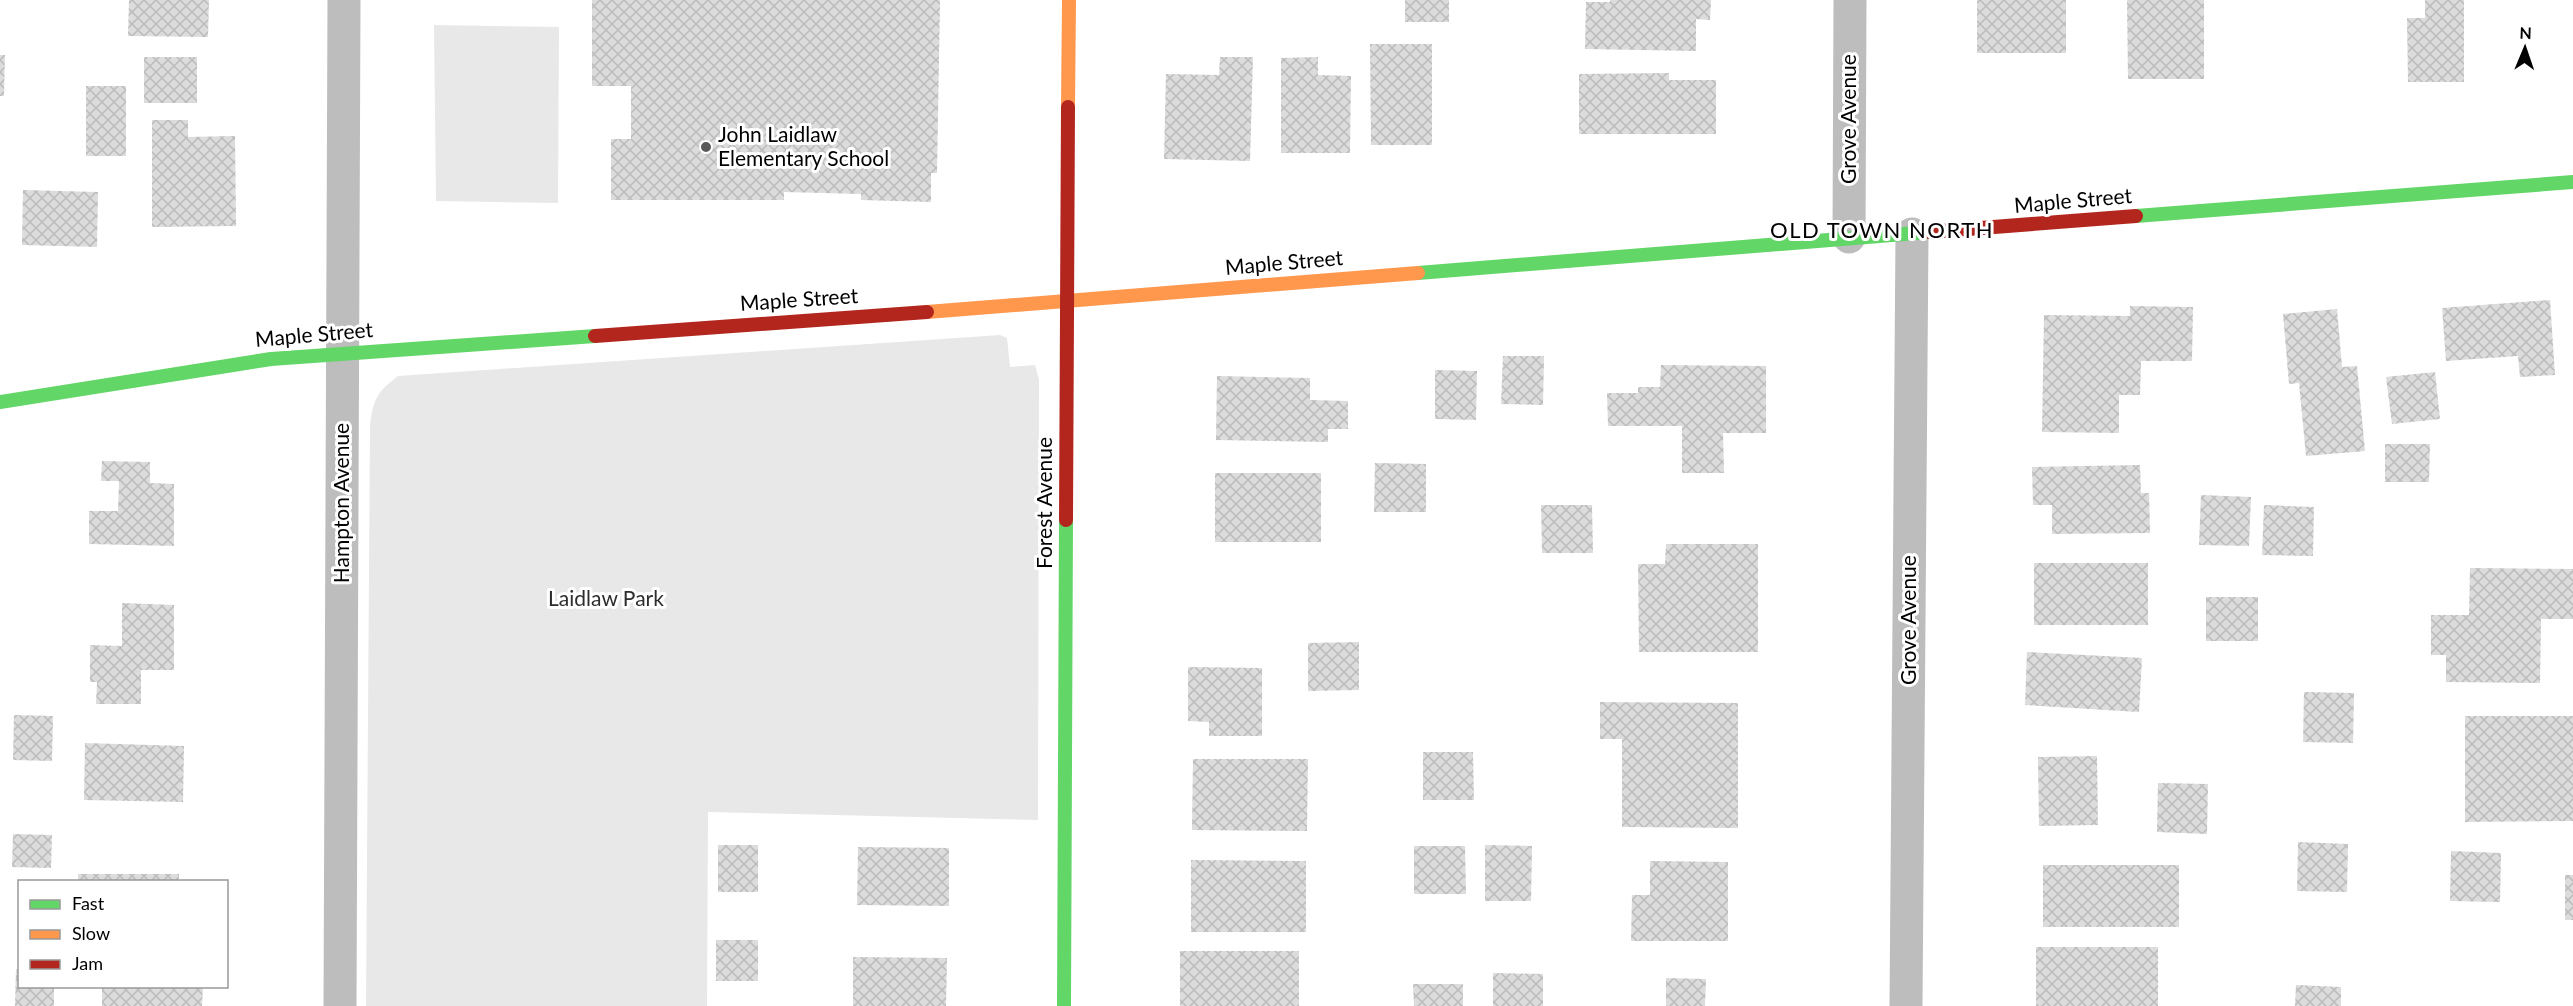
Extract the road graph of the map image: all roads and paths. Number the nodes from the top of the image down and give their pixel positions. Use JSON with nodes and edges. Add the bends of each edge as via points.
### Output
{"nodes":[{"id":1,"x":344,"y":0,"type":"edge"},
{"id":2,"x":1068,"y":0,"type":"edge"},
{"id":3,"x":1850,"y":0,"type":"edge"},
{"id":4,"x":2573,"y":182,"type":"edge"},
{"id":5,"x":1912,"y":234,"type":"junction"},
{"id":6,"x":1849,"y":237,"type":"junction"},
{"id":7,"x":1068,"y":302,"type":"junction"},
{"id":8,"x":342,"y":352,"type":"junction"},
{"id":9,"x":0,"y":402,"type":"edge"},
{"id":10,"x":340,"y":1006,"type":"edge"},
{"id":11,"x":1064,"y":1006,"type":"edge"},
{"id":12,"x":1906,"y":1006,"type":"edge"}],
"edges":[{"from":1,"to":8,"type":"street","name":"Hampton Avenue"},
{"from":2,"to":7,"type":"street","name":"Forest Avenue"},
{"from":3,"to":6,"type":"street","name":"Grove Avenue"},
{"from":4,"to":5,"type":"street","name":"Maple Street"},
{"from":5,"to":6,"type":"street","name":"Maple Street"},
{"from":5,"to":12,"type":"street","name":"Grove Avenue"},
{"from":6,"to":7,"type":"street","name":"Maple Street"},
{"from":7,"to":8,"type":"street","name":"Maple Street"},
{"from":7,"to":11,"type":"street","name":"Forest Avenue"},
{"from":8,"to":9,"type":"street","name":"Maple Street","via":[[254,360]]},
{"from":8,"to":10,"type":"street","name":"Hampton Avenue"}]}
